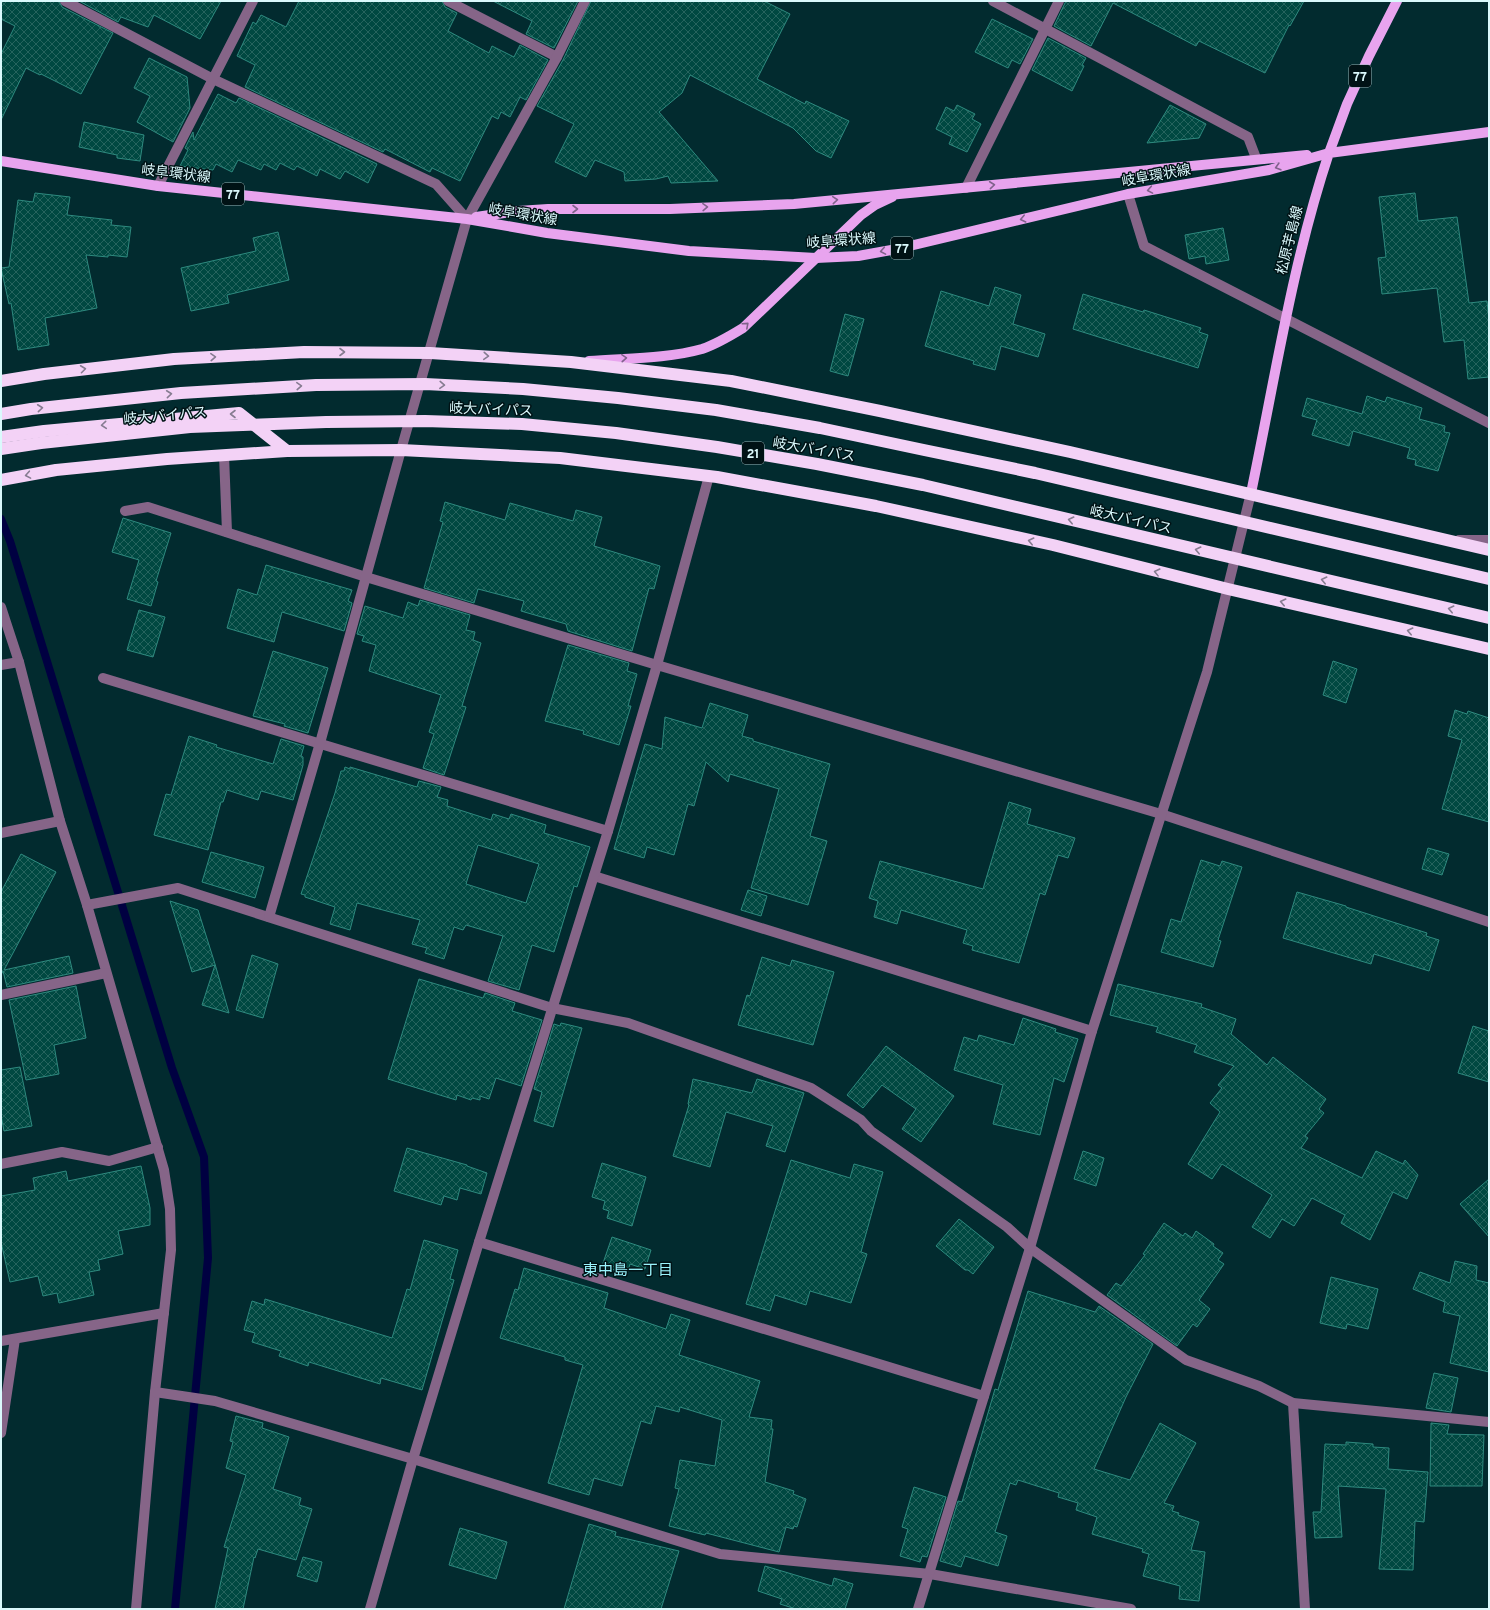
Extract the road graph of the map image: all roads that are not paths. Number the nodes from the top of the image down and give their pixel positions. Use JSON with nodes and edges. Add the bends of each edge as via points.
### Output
{"nodes":[{"id":1,"x":65,"y":1,"type":"edge"},
{"id":2,"x":253,"y":1,"type":"edge"},
{"id":3,"x":448,"y":1,"type":"edge"},
{"id":4,"x":585,"y":1,"type":"edge"},
{"id":5,"x":993,"y":1,"type":"edge"},
{"id":6,"x":1059,"y":1,"type":"edge"},
{"id":7,"x":1397,"y":1,"type":"edge"},
{"id":8,"x":1046,"y":28,"type":"junction"},
{"id":9,"x":557,"y":57,"type":"junction"},
{"id":10,"x":213,"y":79,"type":"junction"},
{"id":11,"x":1489,"y":132,"type":"edge"},
{"id":12,"x":1329,"y":153,"type":"junction"},
{"id":13,"x":1256,"y":158,"type":"junction"},
{"id":14,"x":1,"y":161,"type":"edge"},
{"id":15,"x":158,"y":186,"type":"junction"},
{"id":16,"x":966,"y":188,"type":"junction"},
{"id":17,"x":913,"y":193,"type":"junction"},
{"id":18,"x":1128,"y":194,"type":"junction"},
{"id":19,"x":467,"y":219,"type":"junction"},
{"id":20,"x":816,"y":258,"type":"junction"},
{"id":21,"x":1286,"y":318,"type":"junction"},
{"id":22,"x":430,"y":352,"type":"junction"},
{"id":23,"x":571,"y":362,"type":"junction"},
{"id":24,"x":1,"y":381,"type":"edge"},
{"id":25,"x":1,"y":414,"type":"edge"},
{"id":26,"x":1489,"y":423,"type":"edge"},
{"id":27,"x":1,"y":437,"type":"edge"},
{"id":28,"x":1,"y":449,"type":"edge"},
{"id":29,"x":401,"y":450,"type":"junction"},
{"id":30,"x":287,"y":451,"type":"junction"},
{"id":31,"x":224,"y":455,"type":"junction"},
{"id":32,"x":709,"y":476,"type":"junction"},
{"id":33,"x":1,"y":480,"type":"edge"},
{"id":34,"x":1251,"y":493,"type":"junction"},
{"id":35,"x":125,"y":511,"type":"dead end"},
{"id":36,"x":227,"y":532,"type":"junction"},
{"id":37,"x":1439,"y":539,"type":"junction"},
{"id":38,"x":1489,"y":540,"type":"edge"},
{"id":39,"x":1489,"y":550,"type":"edge"},
{"id":40,"x":366,"y":577,"type":"junction"},
{"id":41,"x":1489,"y":579,"type":"edge"},
{"id":42,"x":1228,"y":589,"type":"junction"},
{"id":43,"x":1,"y":606,"type":"edge"},
{"id":44,"x":1489,"y":618,"type":"edge"},
{"id":45,"x":1489,"y":649,"type":"edge"},
{"id":46,"x":19,"y":662,"type":"junction"},
{"id":47,"x":1,"y":665,"type":"edge"},
{"id":48,"x":657,"y":665,"type":"junction"},
{"id":49,"x":104,"y":678,"type":"dead end"},
{"id":50,"x":320,"y":743,"type":"junction"},
{"id":51,"x":1161,"y":814,"type":"junction"},
{"id":52,"x":60,"y":821,"type":"junction"},
{"id":53,"x":608,"y":831,"type":"junction"},
{"id":54,"x":1,"y":834,"type":"edge"},
{"id":55,"x":594,"y":876,"type":"junction"},
{"id":56,"x":87,"y":905,"type":"junction"},
{"id":57,"x":270,"y":917,"type":"junction"},
{"id":58,"x":1489,"y":922,"type":"edge"},
{"id":59,"x":106,"y":973,"type":"junction"},
{"id":60,"x":1,"y":995,"type":"edge"},
{"id":61,"x":552,"y":1008,"type":"junction"},
{"id":62,"x":1092,"y":1031,"type":"junction"},
{"id":63,"x":158,"y":1147,"type":"junction"},
{"id":64,"x":1,"y":1164,"type":"edge"},
{"id":65,"x":479,"y":1242,"type":"junction"},
{"id":66,"x":1030,"y":1248,"type":"junction"},
{"id":67,"x":164,"y":1313,"type":"junction"},
{"id":68,"x":15,"y":1339,"type":"junction"},
{"id":69,"x":1,"y":1341,"type":"edge"},
{"id":70,"x":155,"y":1392,"type":"junction"},
{"id":71,"x":984,"y":1396,"type":"junction"},
{"id":72,"x":1293,"y":1404,"type":"junction"},
{"id":73,"x":1489,"y":1422,"type":"edge"},
{"id":74,"x":1,"y":1433,"type":"edge"},
{"id":75,"x":413,"y":1459,"type":"junction"},
{"id":76,"x":930,"y":1574,"type":"junction"},
{"id":77,"x":136,"y":1609,"type":"edge"},
{"id":78,"x":370,"y":1609,"type":"edge"},
{"id":79,"x":918,"y":1609,"type":"edge"},
{"id":80,"x":1131,"y":1609,"type":"edge"},
{"id":81,"x":1305,"y":1609,"type":"edge"}],
"edges":[{"from":1,"to":10,"type":"street"},
{"from":2,"to":10,"type":"street"},
{"from":3,"to":9,"type":"street"},
{"from":4,"to":9,"type":"street"},
{"from":5,"to":8,"type":"street"},
{"from":6,"to":8,"type":"street"},
{"from":7,"to":12,"type":"main road","number":"77","via":[[1347,104]]},
{"from":8,"to":13,"type":"street","via":[[1248,137]]},
{"from":8,"to":16,"type":"street"},
{"from":9,"to":19,"type":"street"},
{"from":10,"to":15,"type":"street"},
{"from":10,"to":19,"type":"street","via":[[436,184]]},
{"from":11,"to":12,"type":"main road"},
{"from":12,"to":13,"type":"main road","name":"岐阜環状線","number":"77"},
{"from":12,"to":18,"type":"main road","name":"岐阜環状線","number":"77","one_way":true,"via":[[1269,170]]},
{"from":12,"to":21,"type":"main road","name":"松原芋島線","via":[[1312,203]]},
{"from":16,"to":13,"type":"main road","name":"岐阜環状線","number":"77","one_way":true},
{"from":14,"to":15,"type":"main road","name":"岐阜環状線","number":"77"},
{"from":15,"to":19,"type":"main road","name":"岐阜環状線","number":"77"},
{"from":16,"to":17,"type":"main road","name":"岐阜環状線","number":"77"},
{"from":19,"to":17,"type":"main road","name":"岐阜環状線","number":"77","one_way":true,"via":[[548,209],[670,209],[794,204]]},
{"from":17,"to":20,"type":"main road","via":[[875,205]]},
{"from":18,"to":20,"type":"main road","name":"岐阜環状線","number":"77","one_way":true,"via":[[897,249],[858,256]]},
{"from":18,"to":21,"type":"street","via":[[1144,246]]},
{"from":19,"to":20,"type":"main road","name":"岐阜環状線","number":"77","via":[[547,233],[690,251]]},
{"from":19,"to":22,"type":"street"},
{"from":23,"to":20,"type":"main road","one_way":true,"via":[[673,355],[720,342],[743,328]]},
{"from":21,"to":26,"type":"street"},
{"from":21,"to":34,"type":"main road","name":"松原芋島線"},
{"from":22,"to":23,"type":"highway","one_way":true},
{"from":24,"to":22,"type":"highway","one_way":true,"via":[[189,358],[304,352]]},
{"from":22,"to":29,"type":"street"},
{"from":23,"to":34,"type":"highway","via":[[738,383],[880,411]]},
{"from":25,"to":41,"type":"highway","name":"岐大バイパス","one_way":true,"bridge":true,"via":[[181,393],[316,385],[424,384],[523,389],[618,398],[716,410],[917,448]]},
{"from":30,"to":27,"type":"highway","one_way":true,"via":[[239,413]]},
{"from":44,"to":28,"type":"highway","name":"岐大バイパス","number":"21","one_way":true,"bridge":true,"via":[[923,485],[817,464],[616,433],[522,424],[425,421],[326,422],[190,427]]},
{"from":29,"to":30,"type":"highway","number":"21"},
{"from":29,"to":32,"type":"highway","number":"21","via":[[560,458]]},
{"from":29,"to":40,"type":"street"},
{"from":30,"to":31,"type":"highway","number":"21"},
{"from":31,"to":33,"type":"highway","number":"21","one_way":true,"via":[[56,470]]},
{"from":31,"to":36,"type":"street"},
{"from":42,"to":32,"type":"highway","number":"21","one_way":true,"via":[[876,506]]},
{"from":32,"to":48,"type":"street"},
{"from":34,"to":37,"type":"highway"},
{"from":34,"to":42,"type":"street"},
{"from":35,"to":36,"type":"street","via":[[148,507]]},
{"from":36,"to":40,"type":"street"},
{"from":37,"to":38,"type":"street"},
{"from":37,"to":39,"type":"highway"},
{"from":40,"to":48,"type":"street"},
{"from":40,"to":50,"type":"street"},
{"from":45,"to":42,"type":"highway","number":"21","one_way":true},
{"from":42,"to":51,"type":"street","via":[[1207,672]]},
{"from":43,"to":46,"type":"street"},
{"from":46,"to":47,"type":"street"},
{"from":46,"to":52,"type":"street"},
{"from":48,"to":51,"type":"street"},
{"from":48,"to":53,"type":"street"},
{"from":49,"to":50,"type":"street"},
{"from":50,"to":53,"type":"street"},
{"from":50,"to":57,"type":"street"},
{"from":51,"to":58,"type":"street"},
{"from":51,"to":62,"type":"street"},
{"from":52,"to":54,"type":"street"},
{"from":52,"to":56,"type":"street"},
{"from":53,"to":55,"type":"street"},
{"from":55,"to":61,"type":"street"},
{"from":55,"to":62,"type":"street"},
{"from":56,"to":57,"type":"street","via":[[178,888]]},
{"from":56,"to":59,"type":"street"},
{"from":57,"to":61,"type":"street"},
{"from":59,"to":60,"type":"street"},
{"from":59,"to":63,"type":"street"},
{"from":61,"to":65,"type":"street"},
{"from":61,"to":66,"type":"street","via":[[628,1023],[811,1088],[862,1120],[872,1131],[1007,1227]]},
{"from":62,"to":66,"type":"street"},
{"from":63,"to":64,"type":"street","via":[[109,1161],[62,1152]]},
{"from":63,"to":67,"type":"street","via":[[170,1209],[171,1250]]},
{"from":65,"to":71,"type":"street"},
{"from":65,"to":75,"type":"street"},
{"from":66,"to":71,"type":"street"},
{"from":66,"to":72,"type":"street","via":[[1186,1360],[1259,1386]]},
{"from":67,"to":68,"type":"street"},
{"from":67,"to":70,"type":"street"},
{"from":68,"to":69,"type":"street"},
{"from":68,"to":74,"type":"street"},
{"from":70,"to":75,"type":"street","via":[[212,1401]]},
{"from":70,"to":77,"type":"street"},
{"from":71,"to":76,"type":"street"},
{"from":72,"to":73,"type":"street"},
{"from":72,"to":81,"type":"street"},
{"from":75,"to":76,"type":"street","via":[[720,1554]]},
{"from":75,"to":78,"type":"street"},
{"from":76,"to":79,"type":"street"},
{"from":76,"to":80,"type":"street"}]}
